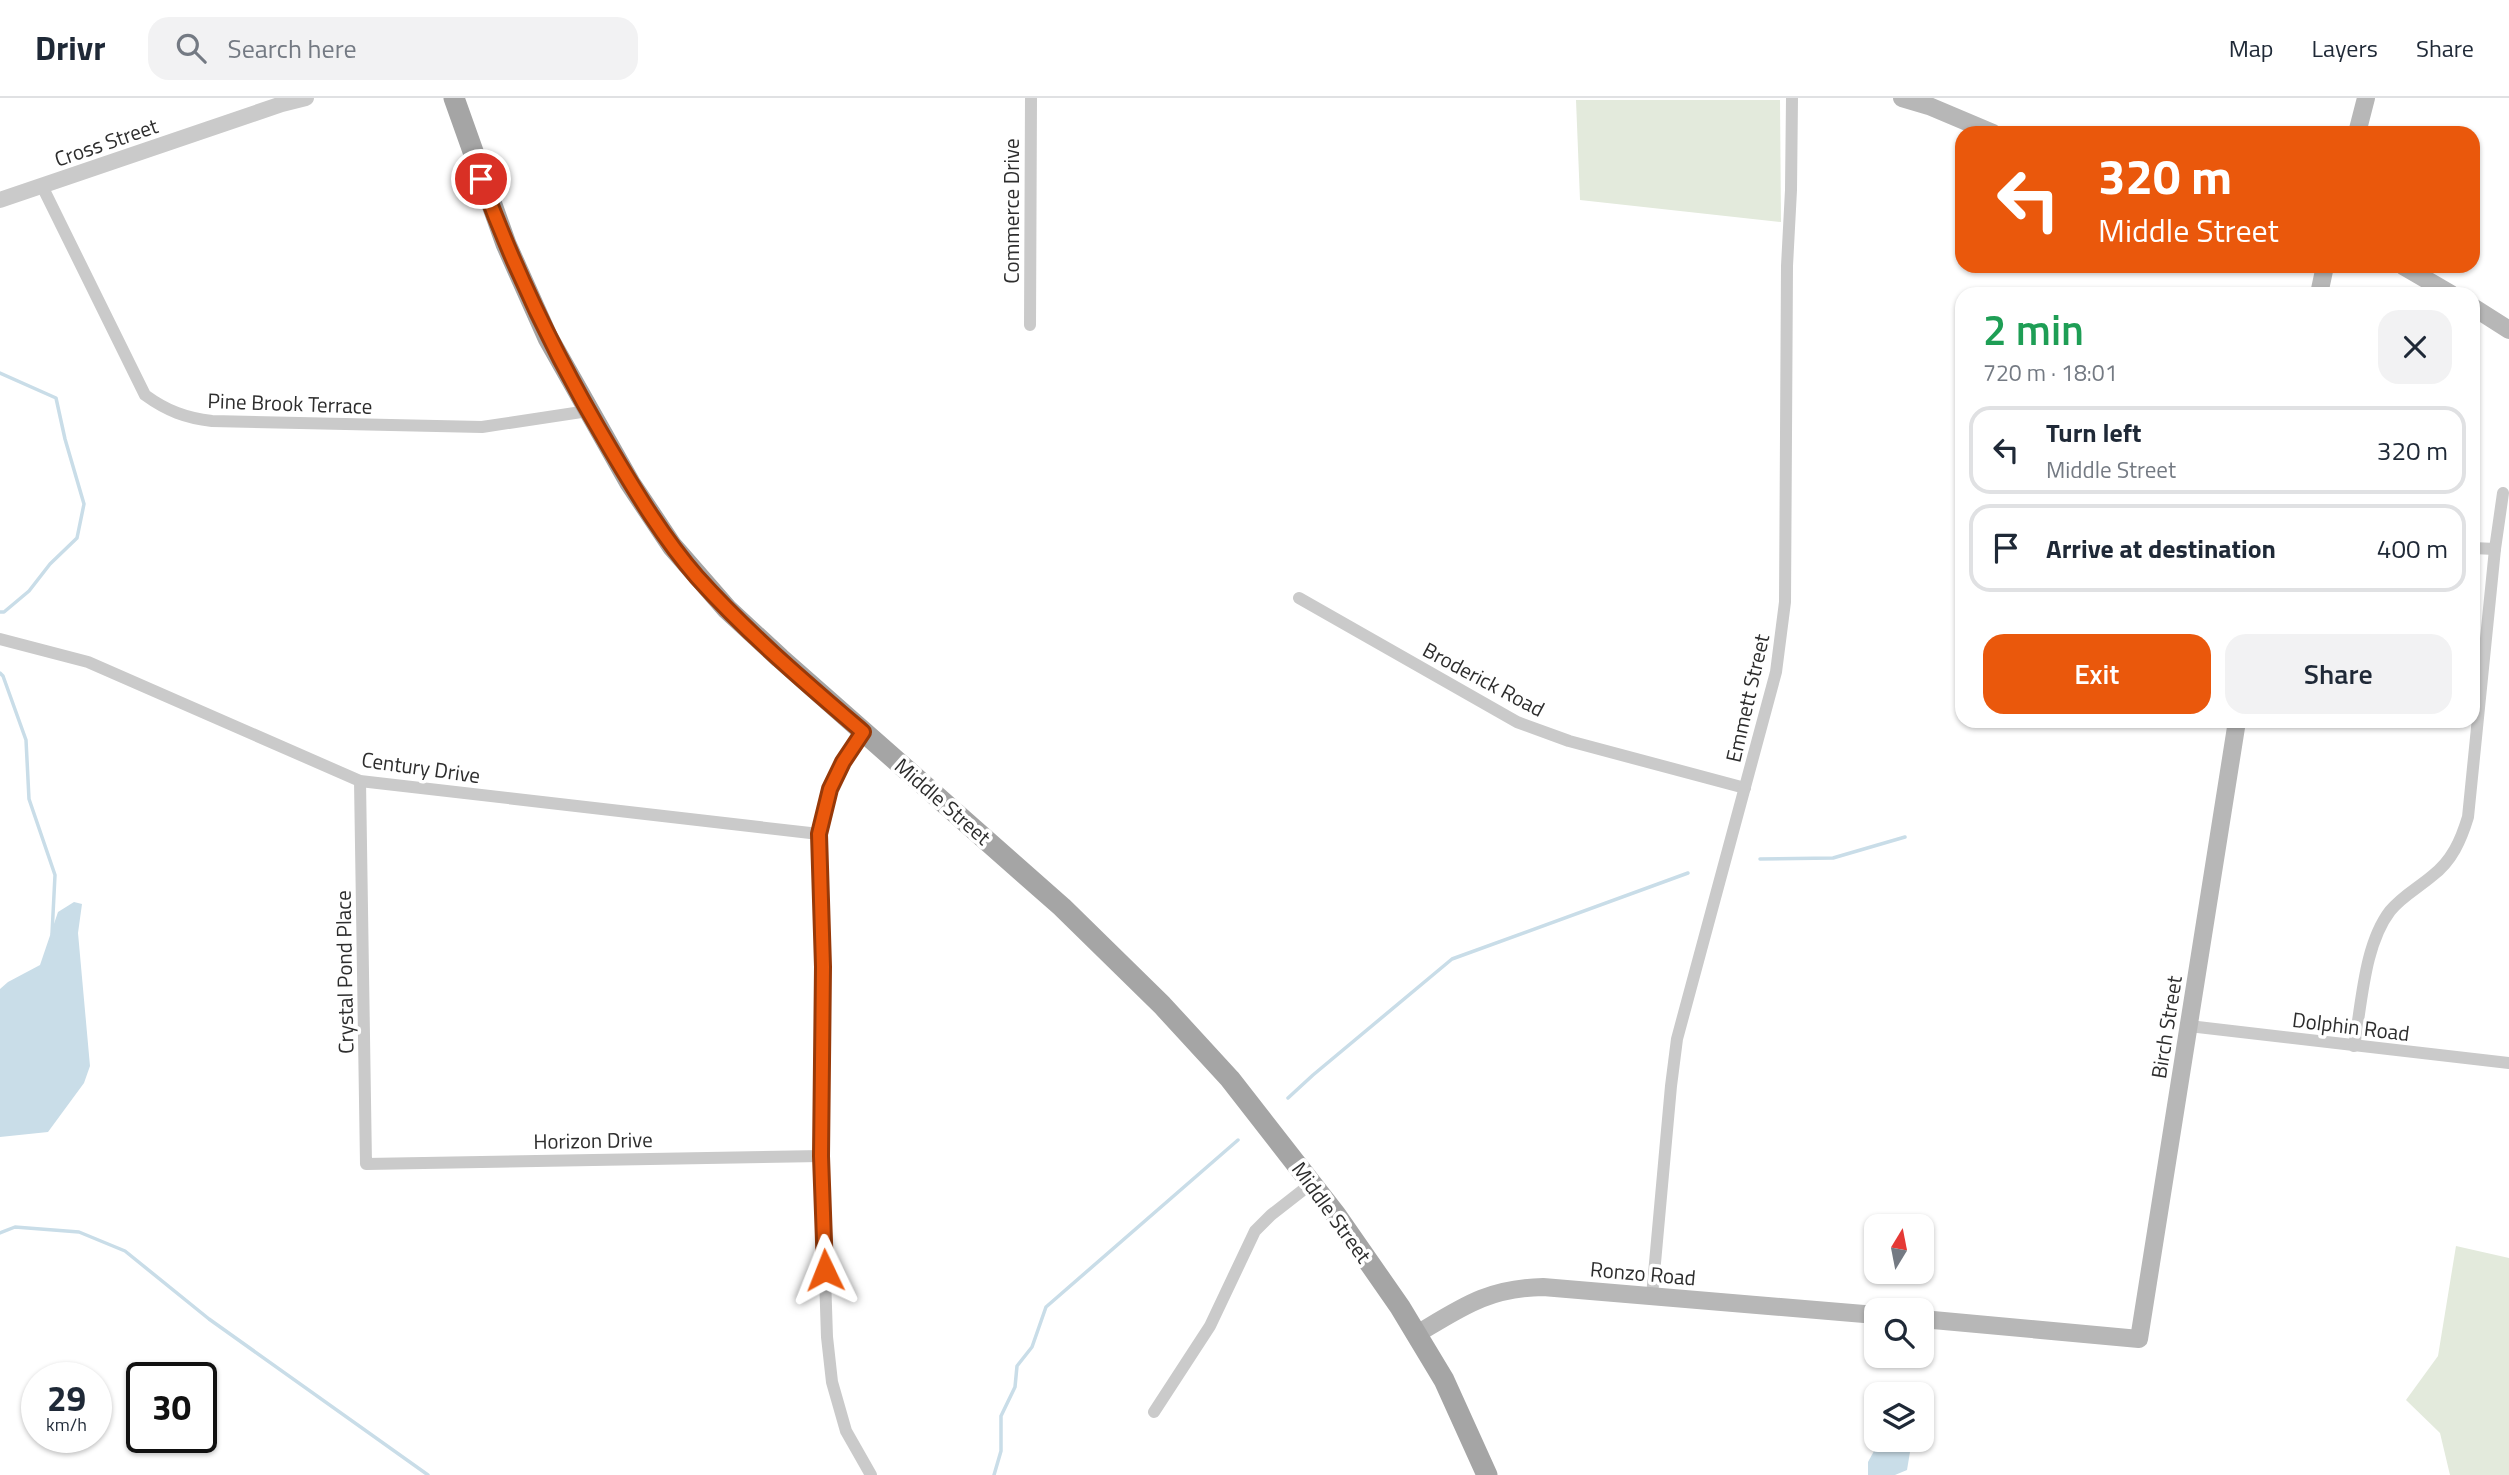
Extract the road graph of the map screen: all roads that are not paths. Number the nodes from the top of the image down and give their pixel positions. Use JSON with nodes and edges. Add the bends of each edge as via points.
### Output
{"nodes":[{"id":1,"x":306,"y":98,"type":"edge"},
{"id":2,"x":454,"y":98,"type":"edge"},
{"id":3,"x":1031,"y":98,"type":"edge"},
{"id":4,"x":1792,"y":98,"type":"edge"},
{"id":5,"x":1902,"y":98,"type":"edge"},
{"id":6,"x":2366,"y":98,"type":"edge"},
{"id":7,"x":1976,"y":126,"type":"edge"},
{"id":8,"x":2359,"y":126,"type":"edge"},
{"id":9,"x":42,"y":186,"type":"junction"},
{"id":10,"x":0,"y":200,"type":"edge"},
{"id":11,"x":2415,"y":273,"type":"edge"},
{"id":12,"x":2439,"y":287,"type":"edge"},
{"id":13,"x":2480,"y":311,"type":"edge"},
{"id":14,"x":1030,"y":325,"type":"dead end"},
{"id":15,"x":2509,"y":330,"type":"edge"},
{"id":16,"x":588,"y":411,"type":"junction"},
{"id":17,"x":2503,"y":493,"type":"dead end"},
{"id":18,"x":2480,"y":548,"type":"edge"},
{"id":19,"x":2495,"y":549,"type":"junction"},
{"id":20,"x":1299,"y":598,"type":"dead end"},
{"id":21,"x":0,"y":639,"type":"edge"},
{"id":22,"x":2480,"y":698,"type":"edge"},
{"id":23,"x":2236,"y":728,"type":"edge"},
{"id":24,"x":2477,"y":728,"type":"edge"},
{"id":25,"x":863,"y":732,"type":"junction"},
{"id":26,"x":360,"y":781,"type":"junction"},
{"id":27,"x":1745,"y":788,"type":"junction"},
{"id":28,"x":819,"y":834,"type":"junction"},
{"id":29,"x":2189,"y":1026,"type":"junction"},
{"id":30,"x":2354,"y":1046,"type":"junction"},
{"id":31,"x":2509,"y":1063,"type":"edge"},
{"id":32,"x":821,"y":1156,"type":"junction"},
{"id":33,"x":366,"y":1164,"type":"joint"},
{"id":34,"x":1312,"y":1183,"type":"junction"},
{"id":35,"x":1652,"y":1296,"type":"junction"},
{"id":36,"x":1864,"y":1314,"type":"edge"},
{"id":37,"x":1934,"y":1320,"type":"edge"},
{"id":38,"x":1417,"y":1334,"type":"junction"},
{"id":39,"x":1154,"y":1412,"type":"dead end"},
{"id":40,"x":871,"y":1475,"type":"edge"},
{"id":41,"x":1487,"y":1475,"type":"edge"}],
"edges":[{"from":1,"to":9,"type":"street","name":"Cross Street"},
{"from":2,"to":16,"type":"main road","name":"Middle Street","via":[[520,278]]},
{"from":3,"to":14,"type":"street","name":"Commerce Drive"},
{"from":4,"to":27,"type":"street","name":"Emmett Street","via":[[1786,602],[1778,660]]},
{"from":5,"to":7,"type":"main road"},
{"from":6,"to":8,"type":"main road"},
{"from":9,"to":10,"type":"street","name":"Cross Street"},
{"from":9,"to":16,"type":"street","name":"Pine Brook Terrace","via":[[145,395],[182,416],[212,421],[482,427]]},
{"from":11,"to":12,"type":"main road"},
{"from":13,"to":15,"type":"main road"},
{"from":16,"to":25,"type":"main road","name":"Middle Street","via":[[630,483],[696,576]]},
{"from":17,"to":19,"type":"street"},
{"from":18,"to":19,"type":"street"},
{"from":19,"to":22,"type":"street"},
{"from":20,"to":27,"type":"street","name":"Broderick Road","via":[[1517,722],[1569,741]]},
{"from":21,"to":26,"type":"street","name":"Century Drive","via":[[88,662]]},
{"from":23,"to":29,"type":"main road","name":"Birch Street"},
{"from":24,"to":30,"type":"street","via":[[2468,817],[2456,849],[2433,876],[2402,898],[2381,925],[2370,956]]},
{"from":25,"to":28,"type":"street","via":[[830,789]]},
{"from":25,"to":34,"type":"main road","name":"Middle Street","via":[[1041,887],[1162,1005],[1230,1079]]},
{"from":26,"to":28,"type":"street","name":"Century Drive"},
{"from":26,"to":33,"type":"street","name":"Crystal Pond Place"},
{"from":27,"to":35,"type":"street","name":"Emmett Street","via":[[1677,1039]]},
{"from":28,"to":32,"type":"street"},
{"from":29,"to":30,"type":"street","name":"Dolphin Road"},
{"from":29,"to":37,"type":"main road","name":"Birch Street","via":[[2139,1339]]},
{"from":30,"to":31,"type":"street","name":"Dolphin Road"},
{"from":32,"to":33,"type":"street","name":"Horizon Drive"},
{"from":32,"to":40,"type":"street","via":[[832,1382],[846,1431]]},
{"from":34,"to":38,"type":"main road","name":"Middle Street"},
{"from":34,"to":39,"type":"street","via":[[1255,1231],[1210,1326]]},
{"from":35,"to":36,"type":"main road","name":"Ronzo Road"},
{"from":35,"to":38,"type":"main road","name":"Ronzo Road","via":[[1543,1287],[1504,1290],[1468,1304]]},
{"from":38,"to":41,"type":"main road","name":"Middle Street","via":[[1444,1380]]}]}
